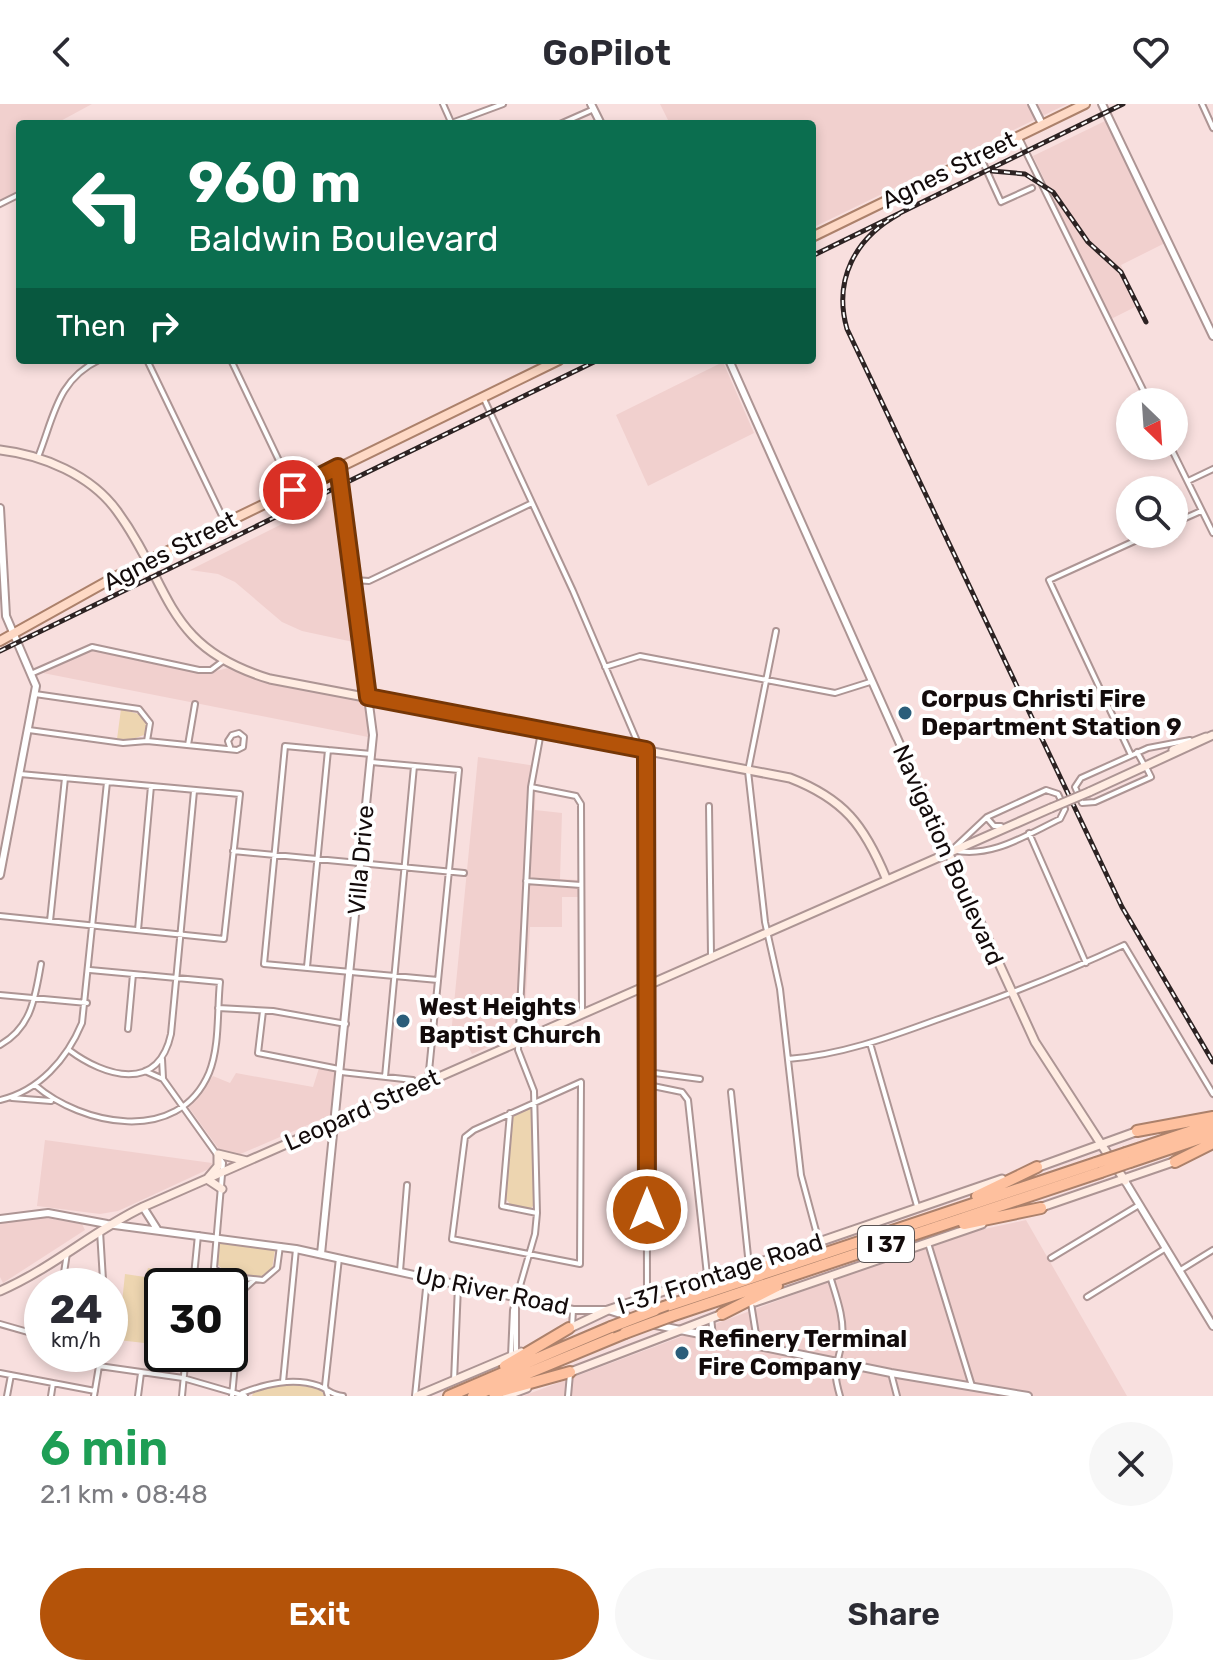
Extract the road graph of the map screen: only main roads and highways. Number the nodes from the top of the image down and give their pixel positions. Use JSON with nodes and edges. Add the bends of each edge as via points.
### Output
{"nodes":[{"id":1,"x":1085,"y":104,"type":"edge"},
{"id":2,"x":816,"y":235,"type":"edge"},
{"id":3,"x":551,"y":364,"type":"edge"},
{"id":4,"x":0,"y":450,"type":"edge"},
{"id":5,"x":146,"y":562,"type":"junction"},
{"id":6,"x":0,"y":641,"type":"edge"},
{"id":7,"x":1211,"y":736,"type":"edge"},
{"id":8,"x":1144,"y":765,"type":"junction"},
{"id":9,"x":950,"y":851,"type":"junction"},
{"id":10,"x":886,"y":878,"type":"junction"},
{"id":11,"x":1213,"y":1111,"type":"edge"},
{"id":12,"x":1213,"y":1117,"type":"edge"},
{"id":13,"x":1213,"y":1124,"type":"edge"},
{"id":14,"x":1137,"y":1131,"type":"junction"},
{"id":15,"x":1213,"y":1134,"type":"edge"},
{"id":16,"x":1100,"y":1142,"type":"junction"},
{"id":17,"x":1213,"y":1145,"type":"edge"},
{"id":18,"x":1128,"y":1158,"type":"junction"},
{"id":19,"x":247,"y":1161,"type":"junction"},
{"id":20,"x":1175,"y":1162,"type":"joint"},
{"id":21,"x":1037,"y":1167,"type":"junction"},
{"id":22,"x":1098,"y":1167,"type":"junction"},
{"id":23,"x":207,"y":1179,"type":"junction"},
{"id":24,"x":1125,"y":1181,"type":"junction"},
{"id":25,"x":222,"y":1189,"type":"road end"},
{"id":26,"x":1041,"y":1208,"type":"junction"},
{"id":27,"x":942,"y":1213,"type":"junction"},
{"id":28,"x":919,"y":1233,"type":"junction"},
{"id":29,"x":859,"y":1242,"type":"junction"},
{"id":30,"x":838,"y":1259,"type":"junction"},
{"id":31,"x":691,"y":1282,"type":"junction"},
{"id":32,"x":0,"y":1291,"type":"edge"},
{"id":33,"x":716,"y":1316,"type":"junction"},
{"id":34,"x":571,"y":1328,"type":"junction"},
{"id":35,"x":570,"y":1372,"type":"junction"},
{"id":36,"x":470,"y":1392,"type":"edge"},
{"id":37,"x":511,"y":1395,"type":"edge"},
{"id":38,"x":416,"y":1396,"type":"edge"},
{"id":39,"x":449,"y":1396,"type":"edge"},
{"id":40,"x":485,"y":1396,"type":"edge"}],
"edges":[{"from":1,"to":2,"type":"main road","name":"Agnes Street"},
{"from":3,"to":5,"type":"main road","name":"Agnes Street"},
{"from":4,"to":5,"type":"main road","via":[[63,467],[116,509]]},
{"from":5,"to":6,"type":"main road","name":"Agnes Street"},
{"from":5,"to":10,"type":"main road","via":[[172,612],[223,660],[270,679],[809,786],[843,808],[872,844]]},
{"from":7,"to":8,"type":"main road","name":"Leopard Street"},
{"from":7,"to":8,"type":"main road","name":"Leopard Street"},
{"from":8,"to":9,"type":"main road","name":"Leopard Street","bridge":true},
{"from":9,"to":10,"type":"main road","name":"Leopard Street"},
{"from":9,"to":16,"type":"main road","name":"Navigation Boulevard","via":[[1011,994],[1048,1065]]},
{"from":10,"to":19,"type":"main road","name":"Leopard Street"},
{"from":11,"to":14,"type":"main road","name":"I-37 Frontage Road"},
{"from":12,"to":14,"type":"highway"},
{"from":13,"to":18,"type":"highway","number":"I 37"},
{"from":14,"to":16,"type":"main road","name":"I-37 Frontage Road"},
{"from":15,"to":18,"type":"highway","number":"I 37"},
{"from":16,"to":21,"type":"main road","name":"I-37 Frontage Road"},
{"from":16,"to":24,"type":"main road","name":"Navigation Boulevard"},
{"from":17,"to":20,"type":"highway"},
{"from":18,"to":22,"type":"highway","number":"I 37","bridge":true},
{"from":19,"to":23,"type":"main road","name":"Leopard Street"},
{"from":19,"to":23,"type":"main road","via":[[218,1154],[218,1166]]},
{"from":20,"to":24,"type":"main road","name":"I-37 Frontage Road"},
{"from":21,"to":27,"type":"highway"},
{"from":21,"to":31,"type":"main road","name":"I-37 Frontage Road"},
{"from":22,"to":27,"type":"highway","number":"I 37"},
{"from":22,"to":28,"type":"highway","number":"I 37"},
{"from":23,"to":25,"type":"main road"},
{"from":23,"to":32,"type":"main road","name":"Leopard Street","via":[[103,1226]]},
{"from":24,"to":26,"type":"main road","name":"I-37 Frontage Road"},
{"from":26,"to":28,"type":"highway"},
{"from":26,"to":33,"type":"main road","name":"I-37 Frontage Road"},
{"from":27,"to":29,"type":"highway","number":"I 37"},
{"from":28,"to":30,"type":"highway","number":"I 37"},
{"from":29,"to":31,"type":"highway"},
{"from":29,"to":36,"type":"highway","number":"I 37","bridge":true,"via":[[655,1310]]},
{"from":30,"to":33,"type":"highway"},
{"from":30,"to":36,"type":"highway","number":"I 37","bridge":true},
{"from":31,"to":34,"type":"main road","name":"I-37 Frontage Road"},
{"from":33,"to":35,"type":"main road","name":"I-37 Frontage Road"},
{"from":34,"to":36,"type":"highway"},
{"from":34,"to":38,"type":"main road","name":"I-37 Frontage Road"},
{"from":35,"to":37,"type":"main road","name":"I-37 Frontage Road"},
{"from":35,"to":40,"type":"highway"},
{"from":36,"to":39,"type":"highway","number":"I 37"}]}
